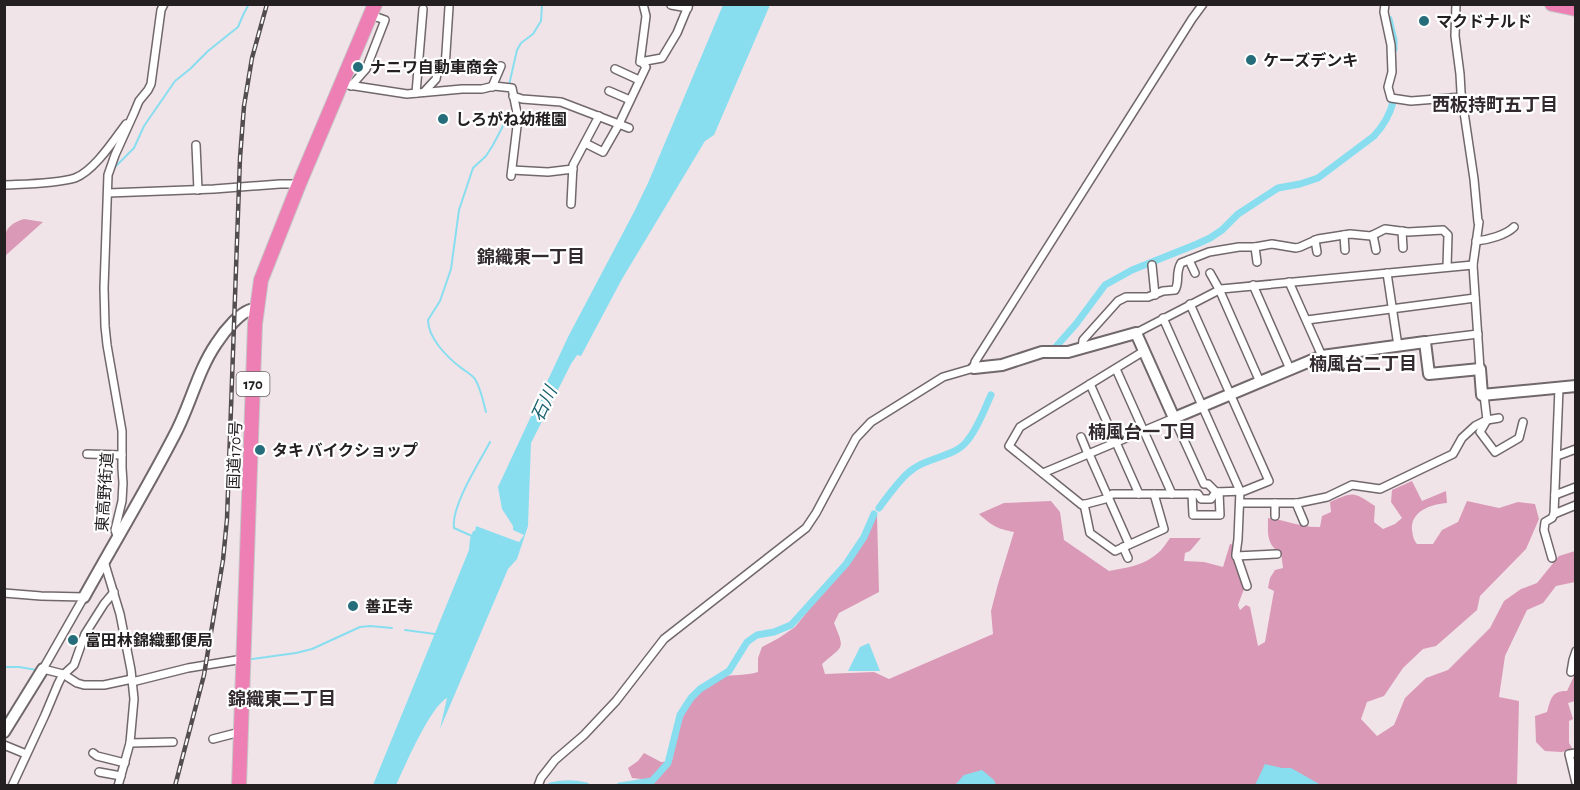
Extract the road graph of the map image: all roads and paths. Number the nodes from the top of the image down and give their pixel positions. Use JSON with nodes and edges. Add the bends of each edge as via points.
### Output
{"nodes":[{"id":1,"x":164,"y":4,"type":"edge"},
{"id":2,"x":644,"y":4,"type":"edge"},
{"id":3,"x":1203,"y":4,"type":"edge"},
{"id":4,"x":1385,"y":4,"type":"edge"},
{"id":5,"x":1456,"y":4,"type":"edge"},
{"id":6,"x":1552,"y":4,"type":"edge"},
{"id":7,"x":671,"y":5,"type":"edge"},
{"id":8,"x":688,"y":6,"type":"edge"},
{"id":9,"x":449,"y":7,"type":"dead end"},
{"id":10,"x":423,"y":9,"type":"dead end"},
{"id":11,"x":1575,"y":9,"type":"edge"},
{"id":12,"x":373,"y":10,"type":"edge"},
{"id":13,"x":642,"y":62,"type":"junction"},
{"id":14,"x":501,"y":66,"type":"dead end"},
{"id":15,"x":615,"y":69,"type":"dead end"},
{"id":16,"x":639,"y":80,"type":"junction"},
{"id":17,"x":347,"y":85,"type":"junction"},
{"id":18,"x":492,"y":87,"type":"junction"},
{"id":19,"x":609,"y":91,"type":"dead end"},
{"id":20,"x":420,"y":93,"type":"junction"},
{"id":21,"x":513,"y":96,"type":"junction"},
{"id":22,"x":1462,"y":97,"type":"junction"},
{"id":23,"x":630,"y":100,"type":"junction"},
{"id":24,"x":599,"y":116,"type":"junction"},
{"id":25,"x":132,"y":118,"type":"junction"},
{"id":26,"x":619,"y":124,"type":"junction"},
{"id":27,"x":630,"y":128,"type":"dead end"},
{"id":28,"x":585,"y":143,"type":"junction"},
{"id":29,"x":196,"y":145,"type":"dead end"},
{"id":30,"x":573,"y":169,"type":"junction"},
{"id":31,"x":299,"y":184,"type":"junction"},
{"id":32,"x":4,"y":185,"type":"edge"},
{"id":33,"x":198,"y":190,"type":"junction"},
{"id":34,"x":108,"y":193,"type":"junction"},
{"id":35,"x":571,"y":204,"type":"dead end"},
{"id":36,"x":1514,"y":227,"type":"dead end"},
{"id":37,"x":1402,"y":231,"type":"junction"},
{"id":38,"x":1344,"y":235,"type":"junction"},
{"id":39,"x":1373,"y":235,"type":"junction"},
{"id":40,"x":1315,"y":240,"type":"junction"},
{"id":41,"x":1476,"y":241,"type":"junction"},
{"id":42,"x":1255,"y":247,"type":"junction"},
{"id":43,"x":1403,"y":248,"type":"dead end"},
{"id":44,"x":1227,"y":250,"type":"junction"},
{"id":45,"x":1346,"y":250,"type":"dead end"},
{"id":46,"x":1376,"y":250,"type":"dead end"},
{"id":47,"x":1317,"y":252,"type":"dead end"},
{"id":48,"x":1228,"y":258,"type":"dead end"},
{"id":49,"x":1189,"y":260,"type":"junction"},
{"id":50,"x":1257,"y":262,"type":"dead end"},
{"id":51,"x":1473,"y":264,"type":"junction"},
{"id":52,"x":1152,"y":265,"type":"dead end"},
{"id":53,"x":1448,"y":267,"type":"junction"},
{"id":54,"x":1195,"y":273,"type":"dead end"},
{"id":55,"x":1210,"y":273,"type":"dead end"},
{"id":56,"x":1387,"y":273,"type":"junction"},
{"id":57,"x":1289,"y":282,"type":"junction"},
{"id":58,"x":1253,"y":285,"type":"junction"},
{"id":59,"x":1219,"y":289,"type":"junction"},
{"id":60,"x":1155,"y":295,"type":"junction"},
{"id":61,"x":1476,"y":298,"type":"junction"},
{"id":62,"x":1190,"y":304,"type":"junction"},
{"id":63,"x":256,"y":309,"type":"junction"},
{"id":64,"x":1393,"y":309,"type":"junction"},
{"id":65,"x":1163,"y":318,"type":"junction"},
{"id":66,"x":1307,"y":321,"type":"junction"},
{"id":67,"x":1136,"y":333,"type":"junction"},
{"id":68,"x":1478,"y":334,"type":"junction"},
{"id":69,"x":1425,"y":342,"type":"junction"},
{"id":70,"x":1398,"y":346,"type":"junction"},
{"id":71,"x":1082,"y":348,"type":"junction"},
{"id":72,"x":1144,"y":351,"type":"junction"},
{"id":73,"x":1322,"y":356,"type":"junction"},
{"id":74,"x":974,"y":368,"type":"junction"},
{"id":75,"x":1116,"y":369,"type":"junction"},
{"id":76,"x":1290,"y":369,"type":"junction"},
{"id":77,"x":1480,"y":369,"type":"junction"},
{"id":78,"x":1260,"y":382,"type":"junction"},
{"id":79,"x":1090,"y":384,"type":"junction"},
{"id":80,"x":1575,"y":386,"type":"edge"},
{"id":81,"x":1559,"y":388,"type":"junction"},
{"id":82,"x":1230,"y":394,"type":"junction"},
{"id":83,"x":1484,"y":395,"type":"junction"},
{"id":84,"x":1202,"y":406,"type":"junction"},
{"id":85,"x":1174,"y":418,"type":"junction"},
{"id":86,"x":1499,"y":418,"type":"dead end"},
{"id":87,"x":1486,"y":420,"type":"junction"},
{"id":88,"x":1523,"y":422,"type":"dead end"},
{"id":89,"x":1144,"y":431,"type":"junction"},
{"id":90,"x":1081,"y":437,"type":"dead end"},
{"id":91,"x":1116,"y":443,"type":"junction"},
{"id":92,"x":1575,"y":449,"type":"edge"},
{"id":93,"x":87,"y":454,"type":"dead end"},
{"id":94,"x":1089,"y":454,"type":"junction"},
{"id":95,"x":122,"y":455,"type":"junction"},
{"id":96,"x":1557,"y":456,"type":"junction"},
{"id":97,"x":1043,"y":473,"type":"junction"},
{"id":98,"x":1204,"y":484,"type":"junction"},
{"id":99,"x":1575,"y":488,"type":"edge"},
{"id":100,"x":1240,"y":491,"type":"junction"},
{"id":101,"x":1218,"y":492,"type":"junction"},
{"id":102,"x":1139,"y":494,"type":"junction"},
{"id":103,"x":1154,"y":494,"type":"junction"},
{"id":104,"x":1172,"y":494,"type":"junction"},
{"id":105,"x":1195,"y":494,"type":"junction"},
{"id":106,"x":1555,"y":495,"type":"junction"},
{"id":107,"x":1108,"y":497,"type":"junction"},
{"id":108,"x":1240,"y":503,"type":"junction"},
{"id":109,"x":1275,"y":503,"type":"junction"},
{"id":110,"x":1296,"y":503,"type":"junction"},
{"id":111,"x":1084,"y":504,"type":"junction"},
{"id":112,"x":1575,"y":506,"type":"edge"},
{"id":113,"x":1554,"y":514,"type":"junction"},
{"id":114,"x":1275,"y":516,"type":"dead end"},
{"id":115,"x":1304,"y":522,"type":"dead end"},
{"id":116,"x":118,"y":538,"type":"junction"},
{"id":117,"x":1126,"y":546,"type":"junction"},
{"id":118,"x":1277,"y":554,"type":"dead end"},
{"id":119,"x":1236,"y":556,"type":"junction"},
{"id":120,"x":1128,"y":558,"type":"dead end"},
{"id":121,"x":1552,"y":558,"type":"dead end"},
{"id":122,"x":104,"y":561,"type":"junction"},
{"id":123,"x":1247,"y":586,"type":"dead end"},
{"id":124,"x":4,"y":592,"type":"edge"},
{"id":125,"x":114,"y":592,"type":"junction"},
{"id":126,"x":84,"y":597,"type":"junction"},
{"id":127,"x":1575,"y":651,"type":"edge"},
{"id":128,"x":243,"y":659,"type":"junction"},
{"id":129,"x":43,"y":669,"type":"junction"},
{"id":130,"x":1571,"y":672,"type":"dead end"},
{"id":131,"x":64,"y":675,"type":"junction"},
{"id":132,"x":132,"y":680,"type":"junction"},
{"id":133,"x":4,"y":732,"type":"edge"},
{"id":134,"x":240,"y":732,"type":"junction"},
{"id":135,"x":213,"y":739,"type":"dead end"},
{"id":136,"x":173,"y":742,"type":"dead end"},
{"id":137,"x":130,"y":743,"type":"junction"},
{"id":138,"x":4,"y":745,"type":"edge"},
{"id":139,"x":93,"y":753,"type":"dead end"},
{"id":140,"x":1575,"y":753,"type":"edge"},
{"id":141,"x":26,"y":754,"type":"junction"},
{"id":142,"x":125,"y":763,"type":"junction"},
{"id":143,"x":99,"y":772,"type":"dead end"},
{"id":144,"x":121,"y":776,"type":"junction"},
{"id":145,"x":1575,"y":783,"type":"edge"},
{"id":146,"x":12,"y":786,"type":"edge"},
{"id":147,"x":118,"y":786,"type":"edge"},
{"id":148,"x":239,"y":786,"type":"edge"},
{"id":149,"x":538,"y":786,"type":"edge"}],
"edges":[{"from":1,"to":25,"type":"street","via":[[150,84]]},
{"from":2,"to":13,"type":"street"},
{"from":3,"to":74,"type":"street"},
{"from":4,"to":22,"type":"street","via":[[1391,45],[1391,98],[1411,101]]},
{"from":5,"to":22,"type":"street","via":[[1455,36]]},
{"from":6,"to":11,"type":"highway"},
{"from":7,"to":8,"type":"street"},
{"from":8,"to":13,"type":"street","via":[[662,57]]},
{"from":9,"to":20,"type":"street","via":[[445,68]]},
{"from":10,"to":20,"type":"street"},
{"from":12,"to":17,"type":"highway","name":"国道170号","number":"170"},
{"from":13,"to":16,"type":"street","via":[[646,67]]},
{"from":14,"to":18,"type":"street"},
{"from":15,"to":16,"type":"street"},
{"from":16,"to":23,"type":"street"},
{"from":17,"to":20,"type":"street"},
{"from":17,"to":31,"type":"highway","name":"国道170号","number":"170"},
{"from":18,"to":20,"type":"street"},
{"from":18,"to":21,"type":"street","via":[[512,88]]},
{"from":19,"to":23,"type":"street"},
{"from":21,"to":24,"type":"street","via":[[561,102]]},
{"from":21,"to":30,"type":"street","via":[[518,118],[512,173]]},
{"from":22,"to":41,"type":"street","via":[[1479,222]]},
{"from":23,"to":26,"type":"street"},
{"from":24,"to":26,"type":"street"},
{"from":24,"to":28,"type":"street"},
{"from":25,"to":32,"type":"street","via":[[102,156],[81,174],[43,183]]},
{"from":25,"to":34,"type":"street","name":"東高野街道","via":[[111,165]]},
{"from":26,"to":27,"type":"street"},
{"from":26,"to":28,"type":"street","via":[[603,152]]},
{"from":28,"to":30,"type":"street"},
{"from":29,"to":33,"type":"street"},
{"from":30,"to":35,"type":"street"},
{"from":31,"to":33,"type":"street"},
{"from":31,"to":63,"type":"highway","name":"国道170号","number":"170","via":[[261,280]]},
{"from":33,"to":34,"type":"street"},
{"from":34,"to":95,"type":"street","name":"東高野街道","via":[[105,327],[120,414]]},
{"from":36,"to":41,"type":"street","via":[[1501,235]]},
{"from":37,"to":39,"type":"street","via":[[1385,230]]},
{"from":37,"to":43,"type":"street"},
{"from":37,"to":53,"type":"street","via":[[1443,230],[1448,235]]},
{"from":38,"to":39,"type":"street"},
{"from":38,"to":40,"type":"street"},
{"from":38,"to":45,"type":"street"},
{"from":39,"to":46,"type":"street"},
{"from":40,"to":42,"type":"street","via":[[1300,247]]},
{"from":40,"to":47,"type":"street"},
{"from":41,"to":51,"type":"street"},
{"from":42,"to":44,"type":"street"},
{"from":42,"to":50,"type":"street"},
{"from":44,"to":48,"type":"street"},
{"from":44,"to":49,"type":"street"},
{"from":49,"to":54,"type":"street"},
{"from":49,"to":60,"type":"street","via":[[1179,265],[1177,288]]},
{"from":51,"to":53,"type":"street"},
{"from":51,"to":61,"type":"street"},
{"from":52,"to":60,"type":"street"},
{"from":53,"to":56,"type":"street"},
{"from":55,"to":59,"type":"street"},
{"from":56,"to":57,"type":"street"},
{"from":56,"to":64,"type":"street"},
{"from":57,"to":58,"type":"street"},
{"from":57,"to":66,"type":"street"},
{"from":58,"to":59,"type":"street"},
{"from":58,"to":76,"type":"street"},
{"from":59,"to":62,"type":"street"},
{"from":59,"to":78,"type":"street"},
{"from":60,"to":71,"type":"street","via":[[1118,301],[1083,340]]},
{"from":61,"to":64,"type":"street"},
{"from":61,"to":68,"type":"street"},
{"from":62,"to":65,"type":"street"},
{"from":62,"to":82,"type":"street"},
{"from":63,"to":116,"type":"street","via":[[246,311],[215,344],[176,434]]},
{"from":63,"to":128,"type":"highway","name":"国道170号","number":"170"},
{"from":64,"to":66,"type":"street"},
{"from":64,"to":70,"type":"street"},
{"from":65,"to":67,"type":"street"},
{"from":65,"to":84,"type":"street"},
{"from":66,"to":73,"type":"street"},
{"from":67,"to":71,"type":"street"},
{"from":67,"to":72,"type":"street"},
{"from":68,"to":69,"type":"street"},
{"from":68,"to":77,"type":"street"},
{"from":69,"to":70,"type":"street"},
{"from":69,"to":77,"type":"street","via":[[1429,374]]},
{"from":70,"to":73,"type":"street"},
{"from":71,"to":74,"type":"street","via":[[1042,352],[1002,365]]},
{"from":72,"to":75,"type":"street"},
{"from":72,"to":85,"type":"street"},
{"from":73,"to":76,"type":"street"},
{"from":74,"to":149,"type":"street","via":[[943,377],[871,422],[856,438],[806,528],[664,639],[616,701],[555,760]]},
{"from":75,"to":79,"type":"street"},
{"from":75,"to":89,"type":"street"},
{"from":76,"to":78,"type":"street"},
{"from":77,"to":83,"type":"street"},
{"from":78,"to":82,"type":"street"},
{"from":79,"to":91,"type":"street"},
{"from":79,"to":97,"type":"street","via":[[1020,427],[1009,446]]},
{"from":80,"to":81,"type":"street"},
{"from":81,"to":83,"type":"street"},
{"from":81,"to":96,"type":"street"},
{"from":82,"to":84,"type":"street"},
{"from":82,"to":100,"type":"street","via":[[1269,480]]},
{"from":83,"to":87,"type":"street"},
{"from":84,"to":85,"type":"street"},
{"from":84,"to":100,"type":"street"},
{"from":85,"to":89,"type":"street"},
{"from":85,"to":98,"type":"street"},
{"from":86,"to":87,"type":"street"},
{"from":87,"to":88,"type":"street","via":[[1480,432],[1495,452],[1519,438]]},
{"from":87,"to":110,"type":"street","via":[[1466,434],[1453,454],[1380,489],[1352,485],[1327,497]]},
{"from":89,"to":91,"type":"street"},
{"from":89,"to":104,"type":"street"},
{"from":90,"to":94,"type":"street"},
{"from":91,"to":94,"type":"street"},
{"from":91,"to":102,"type":"street"},
{"from":92,"to":96,"type":"street"},
{"from":93,"to":95,"type":"street"},
{"from":94,"to":97,"type":"street"},
{"from":94,"to":107,"type":"street"},
{"from":95,"to":116,"type":"street","name":"東高野街道","via":[[122,501],[115,530]]},
{"from":96,"to":106,"type":"street"},
{"from":97,"to":111,"type":"street"},
{"from":98,"to":101,"type":"street"},
{"from":98,"to":105,"type":"street"},
{"from":99,"to":106,"type":"street"},
{"from":100,"to":101,"type":"street"},
{"from":100,"to":108,"type":"street"},
{"from":101,"to":105,"type":"street","via":[[1211,499]]},
{"from":101,"to":105,"type":"street","via":[[1220,515],[1193,515]]},
{"from":102,"to":103,"type":"street"},
{"from":102,"to":107,"type":"street"},
{"from":103,"to":104,"type":"street"},
{"from":103,"to":117,"type":"street","via":[[1164,529]]},
{"from":104,"to":105,"type":"street"},
{"from":106,"to":113,"type":"street"},
{"from":107,"to":111,"type":"street"},
{"from":107,"to":117,"type":"street"},
{"from":108,"to":109,"type":"street"},
{"from":108,"to":119,"type":"street"},
{"from":109,"to":110,"type":"street"},
{"from":109,"to":114,"type":"street"},
{"from":110,"to":115,"type":"street"},
{"from":111,"to":117,"type":"street","via":[[1090,533],[1115,551]]},
{"from":112,"to":113,"type":"street"},
{"from":113,"to":121,"type":"street","via":[[1545,522],[1544,530]]},
{"from":116,"to":122,"type":"street","name":"東高野街道"},
{"from":117,"to":120,"type":"street"},
{"from":118,"to":119,"type":"street"},
{"from":119,"to":123,"type":"street"},
{"from":122,"to":125,"type":"street"},
{"from":122,"to":126,"type":"street","name":"東高野街道"},
{"from":124,"to":126,"type":"street"},
{"from":125,"to":131,"type":"street","via":[[91,623],[74,665]]},
{"from":125,"to":132,"type":"street"},
{"from":126,"to":129,"type":"street"},
{"from":127,"to":130,"type":"street"},
{"from":128,"to":132,"type":"street"},
{"from":128,"to":134,"type":"highway","name":"国道170号","number":"170"},
{"from":129,"to":131,"type":"street"},
{"from":129,"to":133,"type":"street"},
{"from":131,"to":132,"type":"street","via":[[90,686]]},
{"from":131,"to":141,"type":"street"},
{"from":132,"to":137,"type":"street"},
{"from":134,"to":135,"type":"street"},
{"from":134,"to":148,"type":"highway","name":"国道170号","number":"170"},
{"from":136,"to":137,"type":"street"},
{"from":137,"to":142,"type":"street"},
{"from":138,"to":141,"type":"street"},
{"from":139,"to":142,"type":"street"},
{"from":140,"to":145,"type":"street","via":[[1569,754]]},
{"from":141,"to":146,"type":"street"},
{"from":142,"to":144,"type":"street"},
{"from":143,"to":144,"type":"street"},
{"from":144,"to":147,"type":"street"}]}
